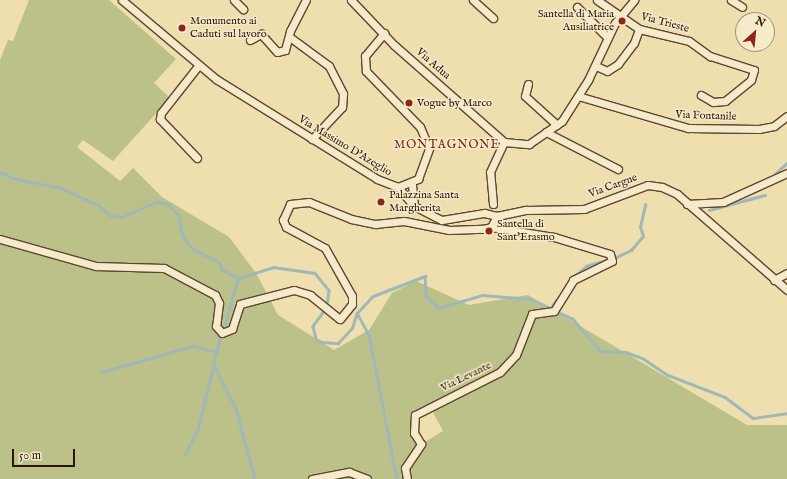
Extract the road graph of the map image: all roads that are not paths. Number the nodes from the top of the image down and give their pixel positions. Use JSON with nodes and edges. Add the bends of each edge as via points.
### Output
{"nodes":[{"id":1,"x":122,"y":0,"type":"edge"},
{"id":2,"x":234,"y":0,"type":"edge"},
{"id":3,"x":306,"y":0,"type":"edge"},
{"id":4,"x":351,"y":0,"type":"edge"},
{"id":5,"x":473,"y":0,"type":"edge"},
{"id":6,"x":597,"y":0,"type":"edge"},
{"id":7,"x":634,"y":0,"type":"edge"},
{"id":8,"x":731,"y":0,"type":"edge"},
{"id":9,"x":131,"y":3,"type":"edge"},
{"id":10,"x":577,"y":6,"type":"dead end"},
{"id":11,"x":742,"y":7,"type":"dead end"},
{"id":12,"x":243,"y":8,"type":"dead end"},
{"id":13,"x":619,"y":17,"type":"junction"},
{"id":14,"x":493,"y":18,"type":"dead end"},
{"id":15,"x":639,"y":29,"type":"junction"},
{"id":16,"x":384,"y":33,"type":"junction"},
{"id":17,"x":607,"y":37,"type":"junction"},
{"id":18,"x":291,"y":38,"type":"junction"},
{"id":19,"x":250,"y":40,"type":"dead end"},
{"id":20,"x":198,"y":66,"type":"junction"},
{"id":21,"x":596,"y":66,"type":"junction"},
{"id":22,"x":528,"y":84,"type":"dead end"},
{"id":23,"x":578,"y":96,"type":"junction"},
{"id":24,"x":701,"y":96,"type":"dead end"},
{"id":25,"x":787,"y":116,"type":"edge"},
{"id":26,"x":557,"y":125,"type":"junction"},
{"id":27,"x":546,"y":132,"type":"junction"},
{"id":28,"x":312,"y":139,"type":"junction"},
{"id":29,"x":504,"y":142,"type":"junction"},
{"id":30,"x":197,"y":158,"type":"dead end"},
{"id":31,"x":618,"y":169,"type":"dead end"},
{"id":32,"x":787,"y":173,"type":"edge"},
{"id":33,"x":412,"y":184,"type":"junction"},
{"id":34,"x":398,"y":187,"type":"junction"},
{"id":35,"x":493,"y":204,"type":"dead end"},
{"id":36,"x":687,"y":204,"type":"junction"},
{"id":37,"x":414,"y":206,"type":"junction"},
{"id":38,"x":496,"y":216,"type":"junction"},
{"id":39,"x":491,"y":227,"type":"junction"},
{"id":40,"x":0,"y":239,"type":"edge"},
{"id":41,"x":787,"y":273,"type":"edge"},
{"id":42,"x":774,"y":280,"type":"junction"},
{"id":43,"x":787,"y":290,"type":"edge"},
{"id":44,"x":312,"y":479,"type":"edge"},
{"id":45,"x":368,"y":479,"type":"edge"},
{"id":46,"x":406,"y":479,"type":"edge"}],
"edges":[{"from":1,"to":9,"type":"street","name":"Via Massimo D'Azeglio"},
{"from":2,"to":12,"type":"street"},
{"from":3,"to":18,"type":"street","via":[[290,31]]},
{"from":4,"to":16,"type":"street","name":"Via Adua"},
{"from":5,"to":14,"type":"street"},
{"from":6,"to":13,"type":"street","name":"Via Trieste"},
{"from":7,"to":13,"type":"street"},
{"from":8,"to":11,"type":"street"},
{"from":9,"to":20,"type":"street","name":"Via Massimo D'Azeglio"},
{"from":10,"to":17,"type":"street"},
{"from":13,"to":15,"type":"street","name":"Via Trieste"},
{"from":13,"to":17,"type":"street"},
{"from":15,"to":21,"type":"street","via":[[634,43],[618,64],[607,71]]},
{"from":15,"to":24,"type":"street","name":"Via Trieste","via":[[689,40],[710,56],[754,70],[751,80],[725,101],[713,102]]},
{"from":16,"to":29,"type":"street","name":"Via Adua"},
{"from":16,"to":33,"type":"street","via":[[365,56],[364,63],[366,71],[426,135],[427,159]]},
{"from":17,"to":21,"type":"street"},
{"from":18,"to":19,"type":"street","via":[[281,52],[277,52],[261,34]]},
{"from":18,"to":28,"type":"street","via":[[329,66],[343,94],[342,107]]},
{"from":20,"to":28,"type":"street","name":"Via Massimo D'Azeglio"},
{"from":20,"to":30,"type":"street","via":[[161,113],[160,120]]},
{"from":21,"to":23,"type":"street"},
{"from":22,"to":26,"type":"street","via":[[525,96]]},
{"from":23,"to":25,"type":"street","name":"Via Fontanile","via":[[688,128],[759,128],[774,126]]},
{"from":23,"to":26,"type":"street"},
{"from":26,"to":27,"type":"street"},
{"from":27,"to":29,"type":"street","via":[[529,144]]},
{"from":27,"to":31,"type":"street"},
{"from":28,"to":34,"type":"street","name":"Via Massimo D'Azeglio","via":[[377,179]]},
{"from":29,"to":35,"type":"street","via":[[492,162]]},
{"from":32,"to":36,"type":"street","via":[[723,202]]},
{"from":33,"to":34,"type":"street","name":"Via Massimo D'Azeglio"},
{"from":33,"to":37,"type":"street"},
{"from":34,"to":37,"type":"street","name":"Via Cargne"},
{"from":36,"to":38,"type":"street","name":"Via Cargne","via":[[662,186],[648,185],[584,209],[526,210]]},
{"from":36,"to":42,"type":"street","name":"Via Cargne"},
{"from":37,"to":38,"type":"street","name":"Via Cargne","via":[[442,220],[484,213]]},
{"from":38,"to":39,"type":"street"},
{"from":39,"to":40,"type":"street","name":"Via Levante","via":[[449,230],[404,221],[375,224],[351,219],[309,202],[290,204],[282,220],[286,228],[325,248],[352,296],[345,318],[330,314],[303,291],[246,301],[236,310],[232,329],[222,333],[216,326],[219,303],[215,295],[164,268],[96,266]]},
{"from":39,"to":46,"type":"street","name":"Via Levante","via":[[554,237],[612,258],[579,275],[559,298],[554,311],[532,314],[516,355],[500,372],[415,415],[414,433],[421,444],[405,468]]},
{"from":41,"to":42,"type":"street"},
{"from":42,"to":43,"type":"street","name":"Via Cargne"},
{"from":44,"to":45,"type":"street","via":[[349,472]]}]}
